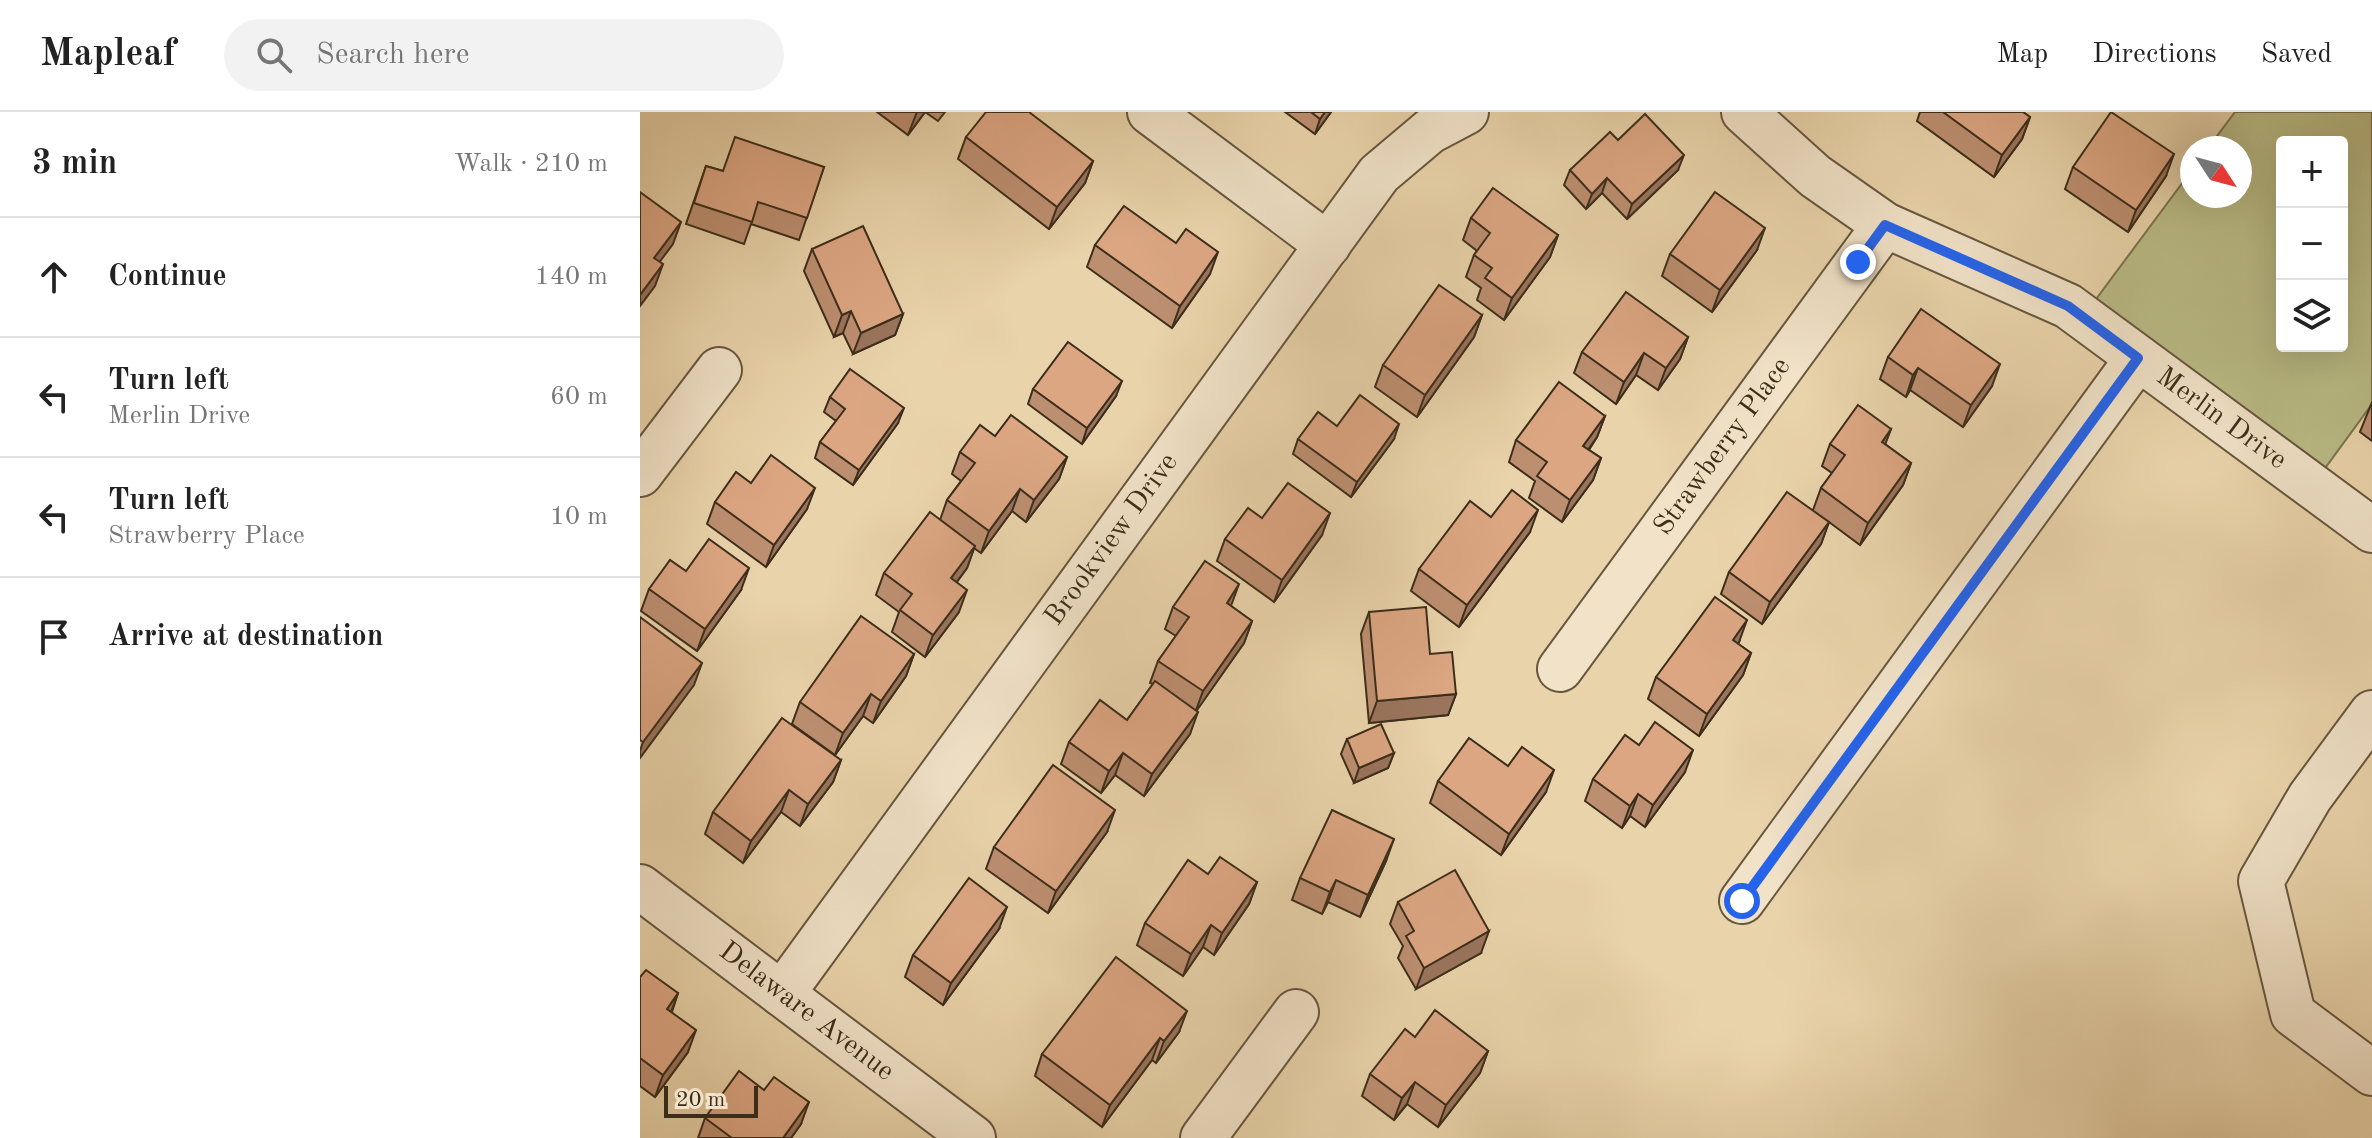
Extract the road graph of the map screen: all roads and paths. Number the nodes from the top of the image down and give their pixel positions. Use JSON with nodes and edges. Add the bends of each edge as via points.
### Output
{"nodes":[{"id":1,"x":1150,"y":112,"type":"edge"},
{"id":2,"x":1466,"y":112,"type":"edge"},
{"id":3,"x":1744,"y":112,"type":"edge"},
{"id":4,"x":1885,"y":225,"type":"junction"},
{"id":5,"x":1328,"y":245,"type":"junction"},
{"id":6,"x":2138,"y":358,"type":"junction"},
{"id":7,"x":719,"y":370,"type":"dead end"},
{"id":8,"x":640,"y":474,"type":"edge"},
{"id":9,"x":2372,"y":530,"type":"edge"},
{"id":10,"x":1560,"y":669,"type":"dead end"},
{"id":11,"x":2372,"y":713,"type":"edge"},
{"id":12,"x":640,"y":887,"type":"edge"},
{"id":13,"x":1742,"y":901,"type":"dead end"},
{"id":14,"x":782,"y":994,"type":"junction"},
{"id":15,"x":1296,"y":1012,"type":"dead end"},
{"id":16,"x":2372,"y":1073,"type":"edge"},
{"id":17,"x":973,"y":1138,"type":"edge"},
{"id":18,"x":1203,"y":1138,"type":"edge"}],
"edges":[{"from":1,"to":5,"type":"street"},
{"from":2,"to":5,"type":"street","name":"Brookview Drive","via":[[1430,131],[1379,174]]},
{"from":3,"to":4,"type":"street","name":"Merlin Drive","via":[[1815,176]]},
{"from":4,"to":6,"type":"street","name":"Merlin Drive","via":[[2068,306]]},
{"from":4,"to":10,"type":"street","name":"Strawberry Place"},
{"from":5,"to":14,"type":"street","name":"Brookview Drive"},
{"from":6,"to":9,"type":"street","name":"Merlin Drive"},
{"from":6,"to":13,"type":"street"},
{"from":7,"to":8,"type":"street"},
{"from":11,"to":16,"type":"street","via":[[2310,797],[2261,881],[2293,1014]]},
{"from":12,"to":14,"type":"street","name":"Delaware Avenue"},
{"from":14,"to":17,"type":"street","name":"Delaware Avenue"},
{"from":15,"to":18,"type":"street"}]}
